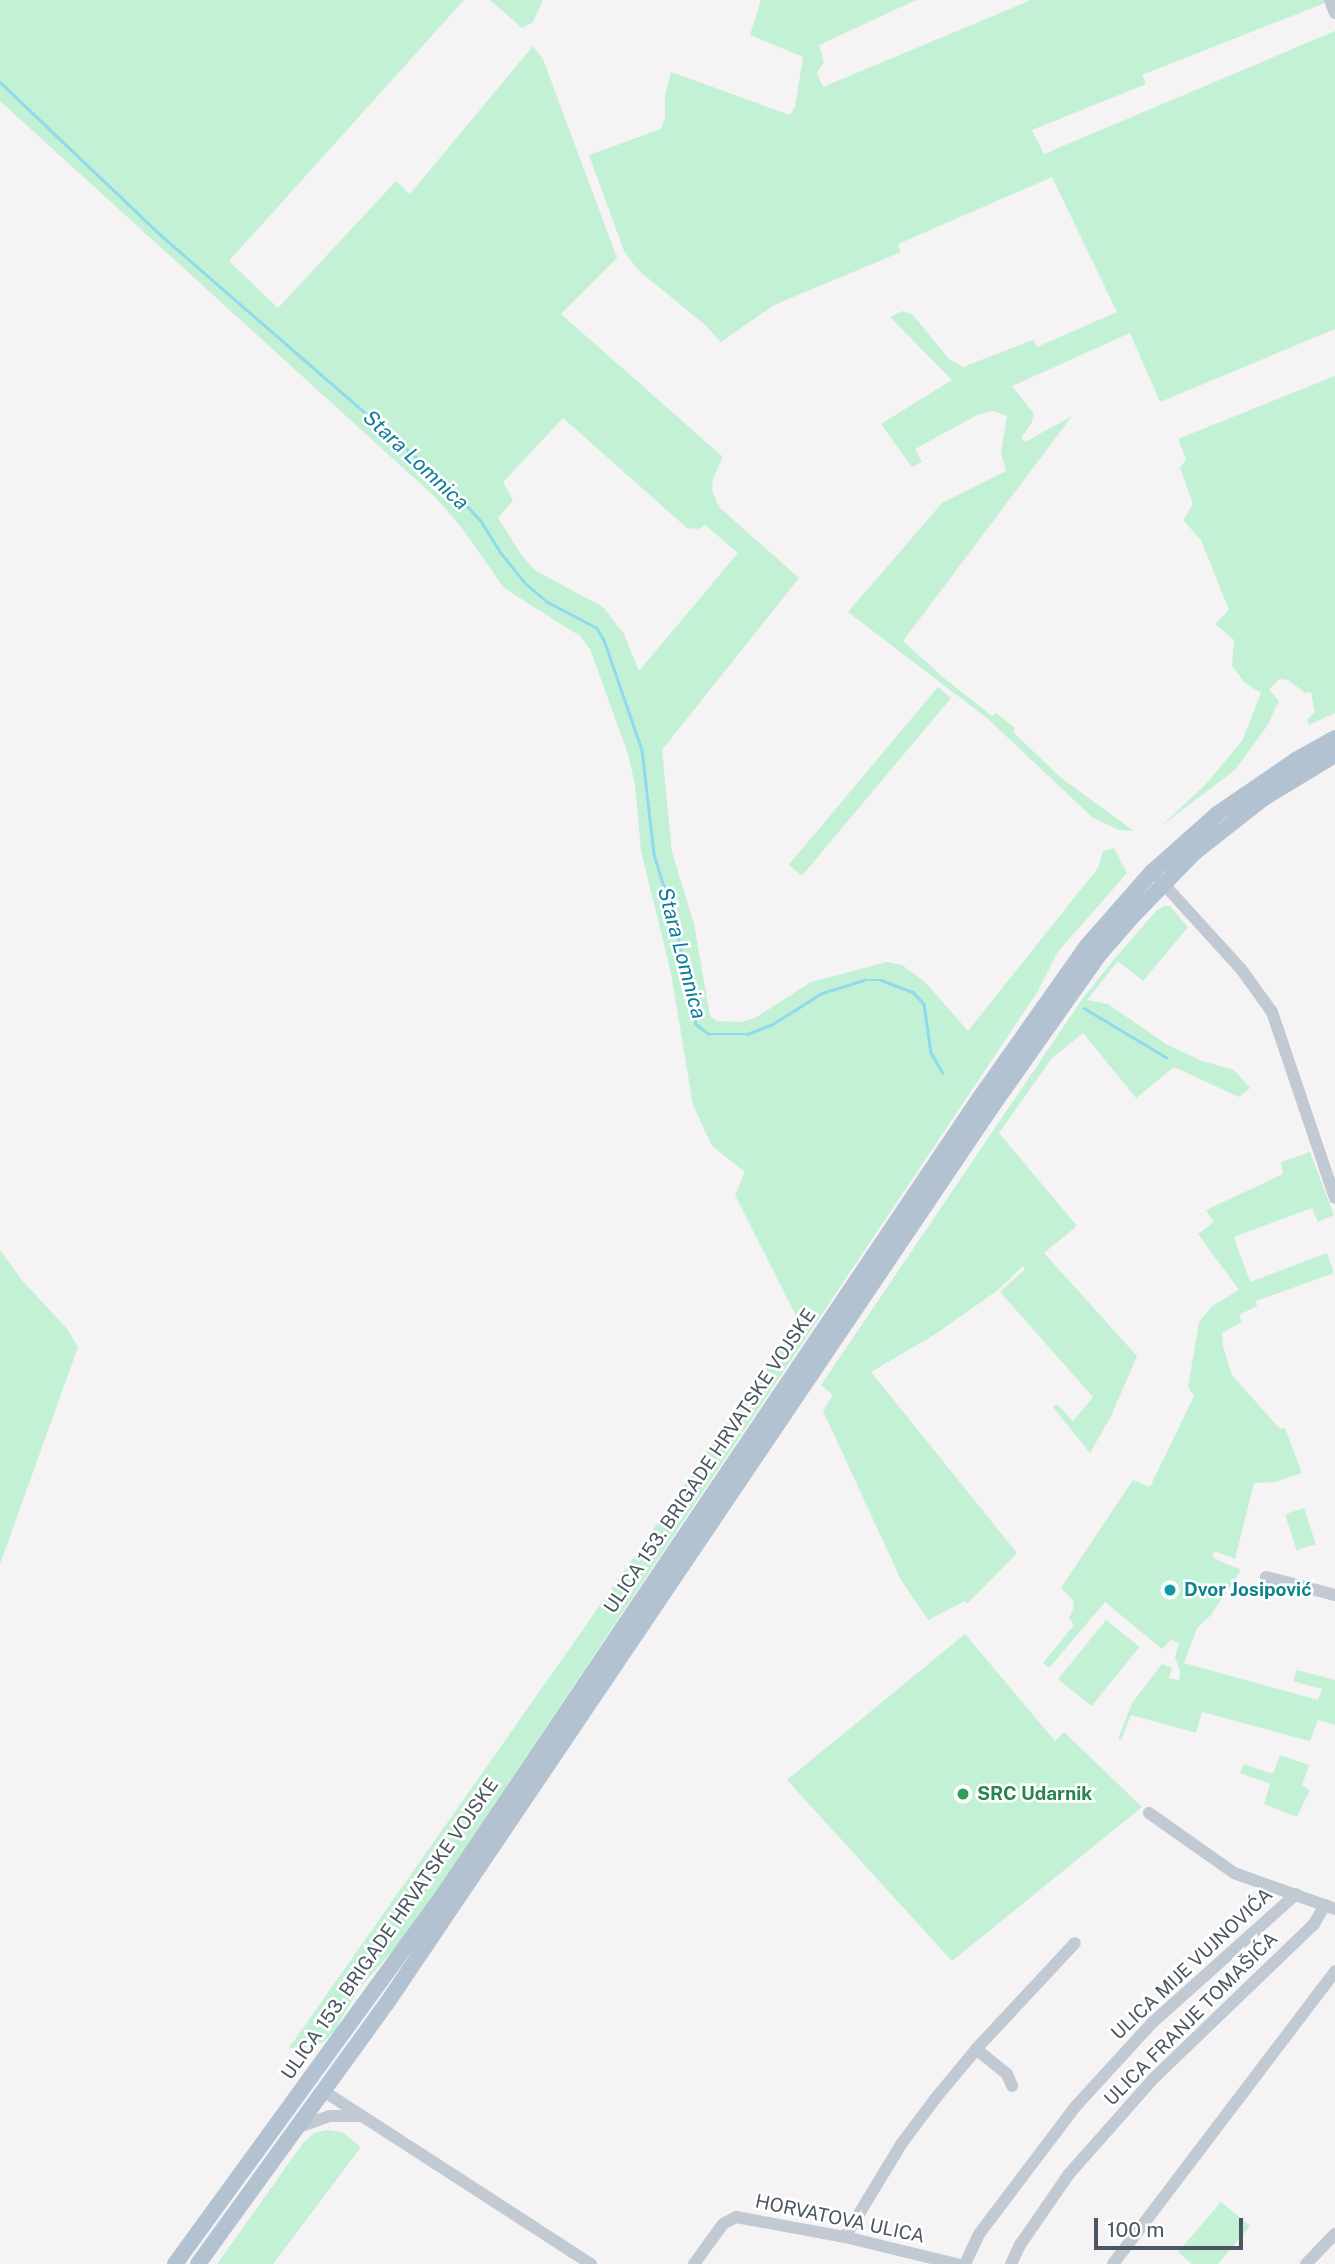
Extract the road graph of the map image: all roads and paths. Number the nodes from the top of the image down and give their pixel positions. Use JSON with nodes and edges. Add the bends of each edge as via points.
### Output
{"nodes":[{"id":1,"x":1330,"y":0,"type":"edge"},
{"id":2,"x":1335,"y":13,"type":"edge"},
{"id":3,"x":1335,"y":738,"type":"edge"},
{"id":4,"x":1335,"y":755,"type":"edge"},
{"id":5,"x":1157,"y":878,"type":"junction"},
{"id":6,"x":1335,"y":1198,"type":"edge"},
{"id":7,"x":1266,"y":1577,"type":"dead end"},
{"id":8,"x":1335,"y":1595,"type":"edge"},
{"id":9,"x":1149,"y":1813,"type":"dead end"},
{"id":10,"x":1296,"y":1894,"type":"junction"},
{"id":11,"x":1330,"y":1907,"type":"edge"},
{"id":12,"x":1075,"y":1943,"type":"dead end"},
{"id":13,"x":1335,"y":1971,"type":"edge"},
{"id":14,"x":976,"y":2049,"type":"junction"},
{"id":15,"x":1012,"y":2086,"type":"dead end"},
{"id":16,"x":325,"y":2092,"type":"junction"},
{"id":17,"x":363,"y":2116,"type":"junction"},
{"id":18,"x":299,"y":2127,"type":"junction"},
{"id":19,"x":1335,"y":2234,"type":"edge"},
{"id":20,"x":845,"y":2237,"type":"junction"},
{"id":21,"x":911,"y":2252,"type":"junction"},
{"id":22,"x":175,"y":2264,"type":"edge"},
{"id":23,"x":198,"y":2264,"type":"edge"},
{"id":24,"x":592,"y":2264,"type":"edge"},
{"id":25,"x":694,"y":2264,"type":"edge"},
{"id":26,"x":903,"y":2264,"type":"edge"},
{"id":27,"x":957,"y":2264,"type":"edge"},
{"id":28,"x":965,"y":2264,"type":"edge"},
{"id":29,"x":1011,"y":2264,"type":"edge"},
{"id":30,"x":1113,"y":2264,"type":"edge"},
{"id":31,"x":1306,"y":2264,"type":"edge"}],
"edges":[{"from":1,"to":2,"type":"street"},
{"from":3,"to":5,"type":"main road","name":"ULICA 153. BRIGADE HRVATSKE VOJSKE","via":[[1226,807]]},
{"from":4,"to":5,"type":"main road","name":"ULICA 153. BRIGADE HRVATSKE VOJSKE","via":[[1264,798]]},
{"from":5,"to":6,"type":"street","via":[[1241,969],[1272,1012]]},
{"from":5,"to":16,"type":"main road","name":"ULICA 153. BRIGADE HRVATSKE VOJSKE","via":[[1052,1018]]},
{"from":5,"to":22,"type":"main road","name":"ULICA 153. BRIGADE HRVATSKE VOJSKE","via":[[1094,938],[1048,999],[437,1904]]},
{"from":7,"to":8,"type":"street"},
{"from":9,"to":10,"type":"street","via":[[1234,1873]]},
{"from":10,"to":11,"type":"street"},
{"from":10,"to":28,"type":"street","name":"ULICA MIJE VUJNOVIĆA","via":[[1153,2022],[1075,2107],[979,2234]]},
{"from":11,"to":29,"type":"street","name":"ULICA FRANJE TOMAŠIĆA","via":[[1154,2078],[1069,2174]]},
{"from":12,"to":14,"type":"street"},
{"from":13,"to":30,"type":"street"},
{"from":14,"to":15,"type":"street","via":[[1007,2074]]},
{"from":14,"to":20,"type":"street","via":[[902,2143]]},
{"from":16,"to":17,"type":"street"},
{"from":16,"to":18,"type":"main road","name":"ULICA 153. BRIGADE HRVATSKE VOJSKE"},
{"from":17,"to":18,"type":"street","via":[[329,2116]]},
{"from":17,"to":24,"type":"street"},
{"from":18,"to":23,"type":"main road","name":"ULICA 153. BRIGADE HRVATSKE VOJSKE"},
{"from":19,"to":31,"type":"street"},
{"from":20,"to":21,"type":"street","name":"HORVATOVA ULICA"},
{"from":20,"to":25,"type":"street","name":"HORVATOVA ULICA","via":[[736,2217],[723,2224]]},
{"from":21,"to":26,"type":"street"},
{"from":21,"to":27,"type":"street","name":"HORVATOVA ULICA"}]}
